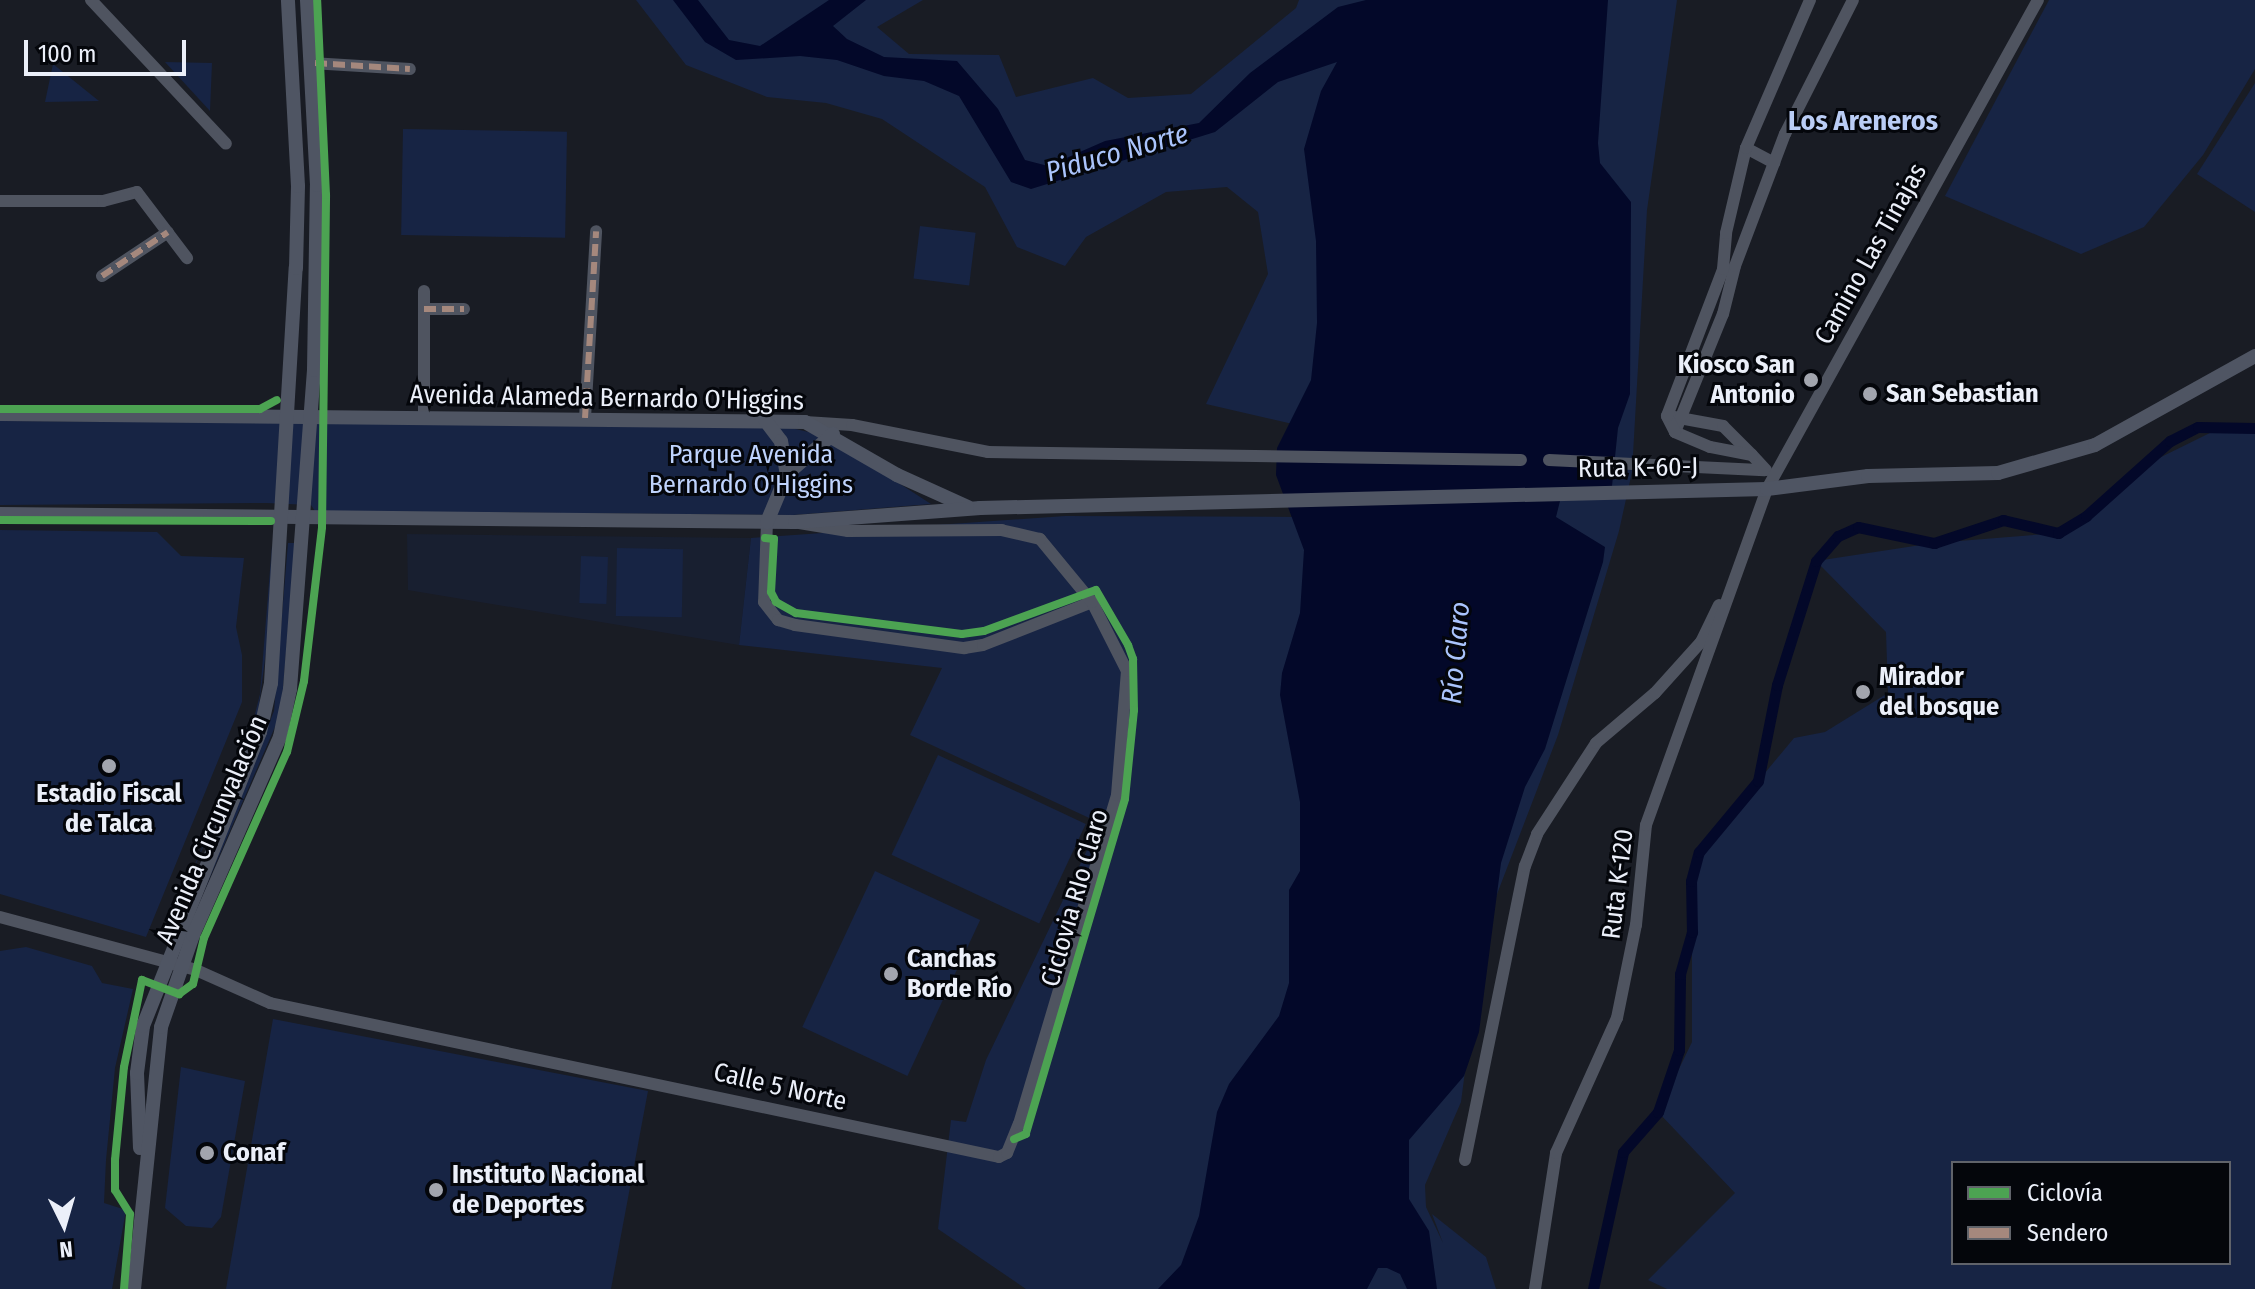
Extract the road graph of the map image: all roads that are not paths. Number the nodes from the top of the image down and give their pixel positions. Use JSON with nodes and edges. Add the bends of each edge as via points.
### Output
{"nodes":[{"id":1,"x":91,"y":0,"type":"edge"},
{"id":2,"x":288,"y":0,"type":"edge"},
{"id":3,"x":307,"y":0,"type":"edge"},
{"id":4,"x":1810,"y":0,"type":"edge"},
{"id":5,"x":1853,"y":0,"type":"edge"},
{"id":6,"x":2038,"y":0,"type":"edge"},
{"id":7,"x":311,"y":63,"type":"junction"},
{"id":8,"x":410,"y":69,"type":"dead end"},
{"id":9,"x":226,"y":144,"type":"dead end"},
{"id":10,"x":1746,"y":148,"type":"junction"},
{"id":11,"x":1774,"y":163,"type":"junction"},
{"id":12,"x":0,"y":201,"type":"edge"},
{"id":13,"x":596,"y":231,"type":"dead end"},
{"id":14,"x":168,"y":232,"type":"junction"},
{"id":15,"x":187,"y":258,"type":"dead end"},
{"id":16,"x":102,"y":276,"type":"dead end"},
{"id":17,"x":424,"y":291,"type":"dead end"},
{"id":18,"x":424,"y":309,"type":"junction"},
{"id":19,"x":464,"y":309,"type":"dead end"},
{"id":20,"x":2255,"y":356,"type":"edge"},
{"id":21,"x":0,"y":414,"type":"edge"},
{"id":22,"x":290,"y":416,"type":"junction"},
{"id":23,"x":424,"y":416,"type":"junction"},
{"id":24,"x":311,"y":417,"type":"junction"},
{"id":25,"x":1674,"y":417,"type":"junction"},
{"id":26,"x":585,"y":418,"type":"junction"},
{"id":27,"x":765,"y":420,"type":"junction"},
{"id":28,"x":805,"y":422,"type":"junction"},
{"id":29,"x":852,"y":425,"type":"junction"},
{"id":30,"x":833,"y":434,"type":"junction"},
{"id":31,"x":1752,"y":455,"type":"junction"},
{"id":32,"x":1521,"y":460,"type":"dead end"},
{"id":33,"x":1549,"y":460,"type":"dead end"},
{"id":34,"x":1770,"y":472,"type":"junction"},
{"id":35,"x":787,"y":474,"type":"junction"},
{"id":36,"x":1767,"y":489,"type":"junction"},
{"id":37,"x":987,"y":508,"type":"junction"},
{"id":38,"x":0,"y":514,"type":"edge"},
{"id":39,"x":283,"y":516,"type":"junction"},
{"id":40,"x":305,"y":516,"type":"junction"},
{"id":41,"x":767,"y":522,"type":"junction"},
{"id":42,"x":795,"y":522,"type":"junction"},
{"id":43,"x":1739,"y":566,"type":"junction"},
{"id":44,"x":1096,"y":607,"type":"junction"},
{"id":45,"x":0,"y":917,"type":"edge"},
{"id":46,"x":164,"y":964,"type":"junction"},
{"id":47,"x":181,"y":967,"type":"junction"},
{"id":48,"x":1465,"y":1160,"type":"dead end"},
{"id":49,"x":144,"y":1196,"type":"junction"},
{"id":50,"x":134,"y":1289,"type":"edge"},
{"id":51,"x":1535,"y":1289,"type":"edge"}],
"edges":[{"from":1,"to":9,"type":"street"},
{"from":2,"to":22,"type":"main road","name":"Avenida Circunvalación","via":[[298,186]]},
{"from":3,"to":7,"type":"main road","name":"Avenida Circunvalación"},
{"from":4,"to":10,"type":"street"},
{"from":5,"to":11,"type":"street"},
{"from":6,"to":34,"type":"street","name":"Camino Las Tinajas"},
{"from":7,"to":8,"type":"street"},
{"from":7,"to":24,"type":"main road","name":"Avenida Circunvalación","via":[[317,185]]},
{"from":10,"to":11,"type":"street"},
{"from":10,"to":25,"type":"street","via":[[1723,269]]},
{"from":11,"to":25,"type":"street","via":[[1723,314]]},
{"from":12,"to":14,"type":"street","via":[[103,201],[137,192]]},
{"from":13,"to":26,"type":"street"},
{"from":14,"to":15,"type":"street"},
{"from":14,"to":16,"type":"street"},
{"from":17,"to":18,"type":"street"},
{"from":18,"to":19,"type":"street"},
{"from":18,"to":23,"type":"street"},
{"from":20,"to":36,"type":"main road","name":"Ruta K-60-J","via":[[2142,421],[2055,460],[1998,473],[1868,476]]},
{"from":21,"to":22,"type":"main road","name":"Avenida Alameda Bernardo O'Higgins"},
{"from":22,"to":24,"type":"main road","name":"Avenida Alameda Bernardo O'Higgins"},
{"from":22,"to":39,"type":"main road","name":"Avenida Circunvalación"},
{"from":23,"to":24,"type":"main road","name":"Avenida Alameda Bernardo O'Higgins"},
{"from":23,"to":26,"type":"main road","name":"Avenida Alameda Bernardo O'Higgins"},
{"from":24,"to":40,"type":"main road","name":"Avenida Circunvalación"},
{"from":25,"to":31,"type":"street","via":[[1723,426]]},
{"from":25,"to":31,"type":"street","via":[[1675,432],[1710,447]]},
{"from":26,"to":27,"type":"main road","name":"Avenida Alameda Bernardo O'Higgins"},
{"from":27,"to":28,"type":"main road","name":"Avenida Alameda Bernardo O'Higgins"},
{"from":27,"to":35,"type":"main road","via":[[781,441]]},
{"from":28,"to":29,"type":"street"},
{"from":28,"to":30,"type":"main road","name":"Avenida Alameda Bernardo O'Higgins"},
{"from":29,"to":30,"type":"street"},
{"from":29,"to":32,"type":"street","via":[[988,452]]},
{"from":30,"to":35,"type":"main road"},
{"from":30,"to":37,"type":"main road","name":"Avenida Alameda Bernardo O'Higgins","via":[[938,496]]},
{"from":31,"to":34,"type":"street"},
{"from":33,"to":34,"type":"street"},
{"from":34,"to":36,"type":"street","name":"Camino Las Tinajas"},
{"from":35,"to":41,"type":"main road"},
{"from":36,"to":37,"type":"main road","name":"Ruta K-60-J"},
{"from":36,"to":43,"type":"street","name":"Ruta K-120"},
{"from":37,"to":42,"type":"main road"},
{"from":38,"to":39,"type":"main road"},
{"from":39,"to":40,"type":"main road"},
{"from":39,"to":46,"type":"main road","name":"Avenida Circunvalación","via":[[266,711]]},
{"from":40,"to":41,"type":"main road"},
{"from":40,"to":47,"type":"main road","name":"Avenida Circunvalación","via":[[287,712]]},
{"from":41,"to":42,"type":"main road"},
{"from":41,"to":44,"type":"street","via":[[764,602],[778,620],[795,625],[964,648]]},
{"from":42,"to":44,"type":"street","via":[[830,530],[1027,534],[1053,551]]},
{"from":43,"to":48,"type":"street","via":[[1701,642],[1655,693],[1596,743],[1537,834],[1525,866]]},
{"from":43,"to":51,"type":"street","name":"Ruta K-120","via":[[1646,825],[1636,925],[1617,1018],[1556,1153]]},
{"from":44,"to":47,"type":"street","name":"Calle 5 Norte","via":[[1127,671],[1117,795],[1019,1124],[1007,1153],[999,1157],[270,1003]]},
{"from":45,"to":46,"type":"street","name":"Calle 5 Norte"},
{"from":46,"to":47,"type":"street","name":"Calle 5 Norte"},
{"from":46,"to":49,"type":"main road","name":"Avenida Circunvalación","via":[[143,1026],[138,1062]]},
{"from":47,"to":49,"type":"main road","name":"Avenida Circunvalación","via":[[158,1041]]},
{"from":49,"to":50,"type":"main road","name":"Avenida Circunvalación"}]}
